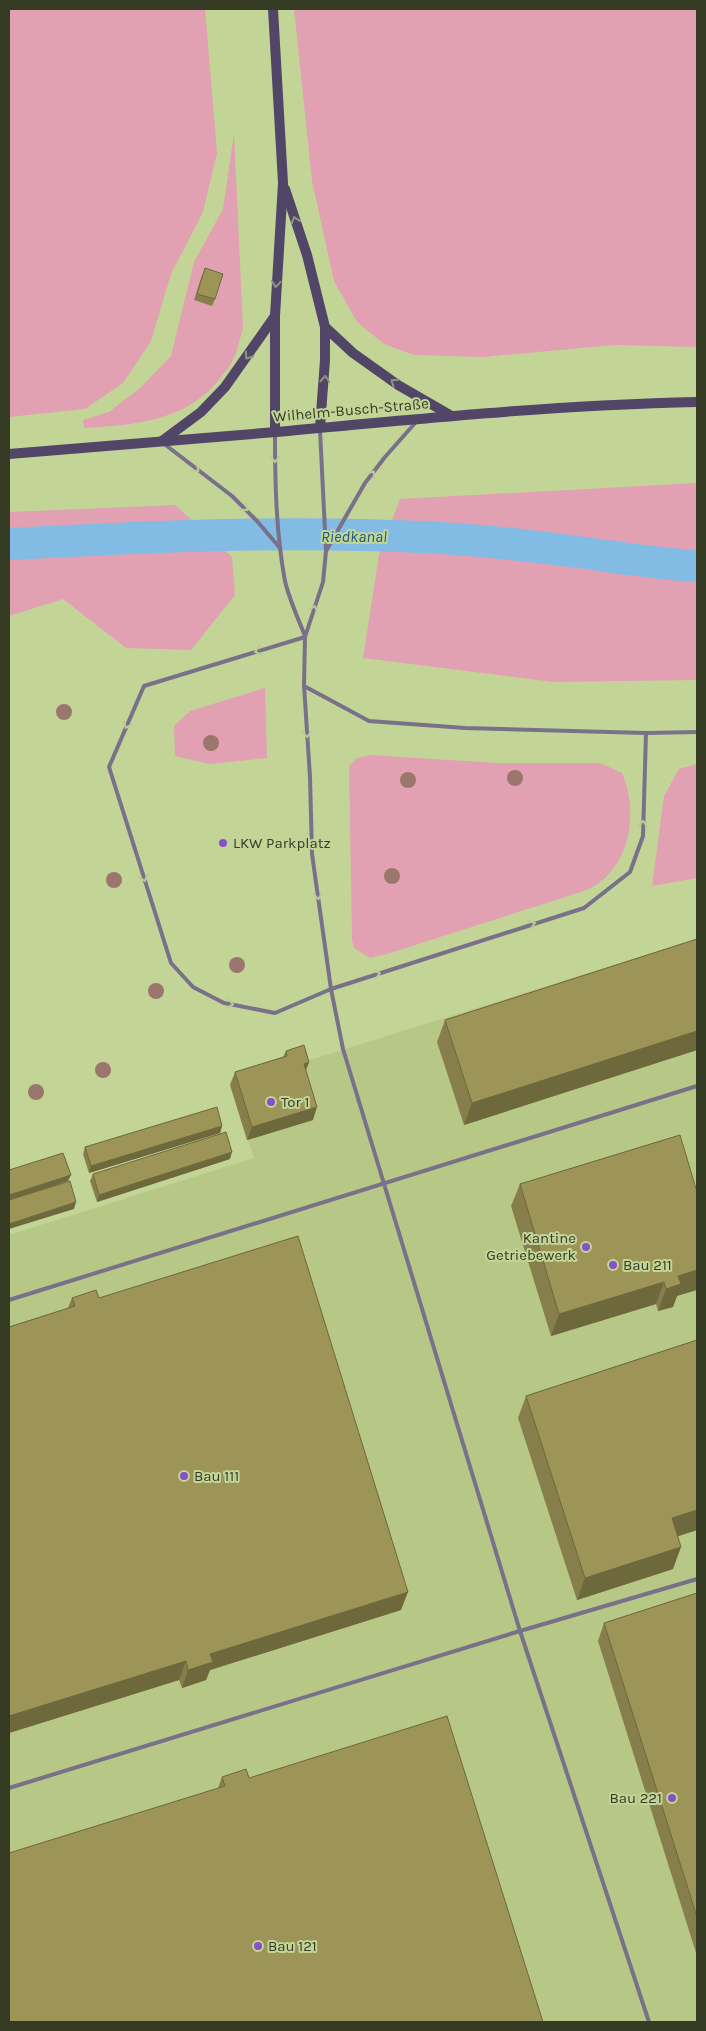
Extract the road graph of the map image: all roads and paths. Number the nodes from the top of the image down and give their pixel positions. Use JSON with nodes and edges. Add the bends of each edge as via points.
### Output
{"nodes":[{"id":1,"x":273,"y":9,"type":"edge"},
{"id":2,"x":283,"y":183,"type":"junction"},
{"id":3,"x":274,"y":316,"type":"junction"},
{"id":4,"x":325,"y":327,"type":"junction"},
{"id":5,"x":697,"y":402,"type":"edge"},
{"id":6,"x":451,"y":416,"type":"junction"},
{"id":7,"x":420,"y":418,"type":"junction"},
{"id":8,"x":320,"y":427,"type":"junction"},
{"id":9,"x":276,"y":432,"type":"junction"},
{"id":10,"x":161,"y":442,"type":"junction"},
{"id":11,"x":9,"y":454,"type":"edge"},
{"id":12,"x":280,"y":548,"type":"junction"},
{"id":13,"x":326,"y":551,"type":"junction"},
{"id":14,"x":305,"y":637,"type":"junction"},
{"id":15,"x":304,"y":686,"type":"junction"},
{"id":16,"x":697,"y":732,"type":"edge"},
{"id":17,"x":646,"y":733,"type":"junction"},
{"id":18,"x":331,"y":989,"type":"junction"},
{"id":19,"x":697,"y":1086,"type":"edge"},
{"id":20,"x":384,"y":1184,"type":"junction"},
{"id":21,"x":9,"y":1300,"type":"edge"},
{"id":22,"x":697,"y":1579,"type":"edge"},
{"id":23,"x":520,"y":1631,"type":"junction"},
{"id":24,"x":9,"y":1788,"type":"edge"},
{"id":25,"x":649,"y":2022,"type":"edge"}],
"edges":[{"from":1,"to":2,"type":"main road"},
{"from":2,"to":3,"type":"main road","one_way":true},
{"from":4,"to":2,"type":"main road","one_way":true,"via":[[307,255]]},
{"from":3,"to":9,"type":"main road"},
{"from":3,"to":10,"type":"main road","one_way":true,"via":[[225,387],[201,412]]},
{"from":6,"to":4,"type":"main road","one_way":true,"via":[[398,385]]},
{"from":8,"to":4,"type":"main road","one_way":true},
{"from":5,"to":6,"type":"main road","name":"Wilhelm-Busch-Straße","via":[[601,404]]},
{"from":6,"to":7,"type":"main road","name":"Wilhelm-Busch-Straße"},
{"from":7,"to":8,"type":"main road","name":"Wilhelm-Busch-Straße"},
{"from":13,"to":7,"type":"lane","one_way":true,"via":[[365,483]]},
{"from":8,"to":9,"type":"main road","name":"Wilhelm-Busch-Straße"},
{"from":8,"to":13,"type":"lane"},
{"from":9,"to":10,"type":"main road","name":"Wilhelm-Busch-Straße"},
{"from":9,"to":12,"type":"lane","one_way":true},
{"from":10,"to":11,"type":"main road","name":"Wilhelm-Busch-Straße"},
{"from":10,"to":12,"type":"lane","one_way":true,"via":[[232,496]]},
{"from":12,"to":14,"type":"lane","via":[[286,583]]},
{"from":14,"to":13,"type":"lane","one_way":true,"via":[[324,582]]},
{"from":14,"to":15,"type":"lane"},
{"from":14,"to":18,"type":"lane","one_way":true,"via":[[144,686],[108,767],[171,963],[193,987],[224,1003],[275,1013]]},
{"from":15,"to":17,"type":"lane","via":[[369,721],[465,728]]},
{"from":15,"to":18,"type":"lane","one_way":true,"via":[[312,854]]},
{"from":16,"to":17,"type":"lane"},
{"from":18,"to":17,"type":"lane","one_way":true,"via":[[584,908],[630,872],[643,836]]},
{"from":18,"to":20,"type":"lane","via":[[343,1049]]},
{"from":19,"to":20,"type":"lane"},
{"from":20,"to":21,"type":"lane"},
{"from":20,"to":23,"type":"lane"},
{"from":22,"to":23,"type":"lane"},
{"from":23,"to":24,"type":"lane"},
{"from":23,"to":25,"type":"lane"}]}
